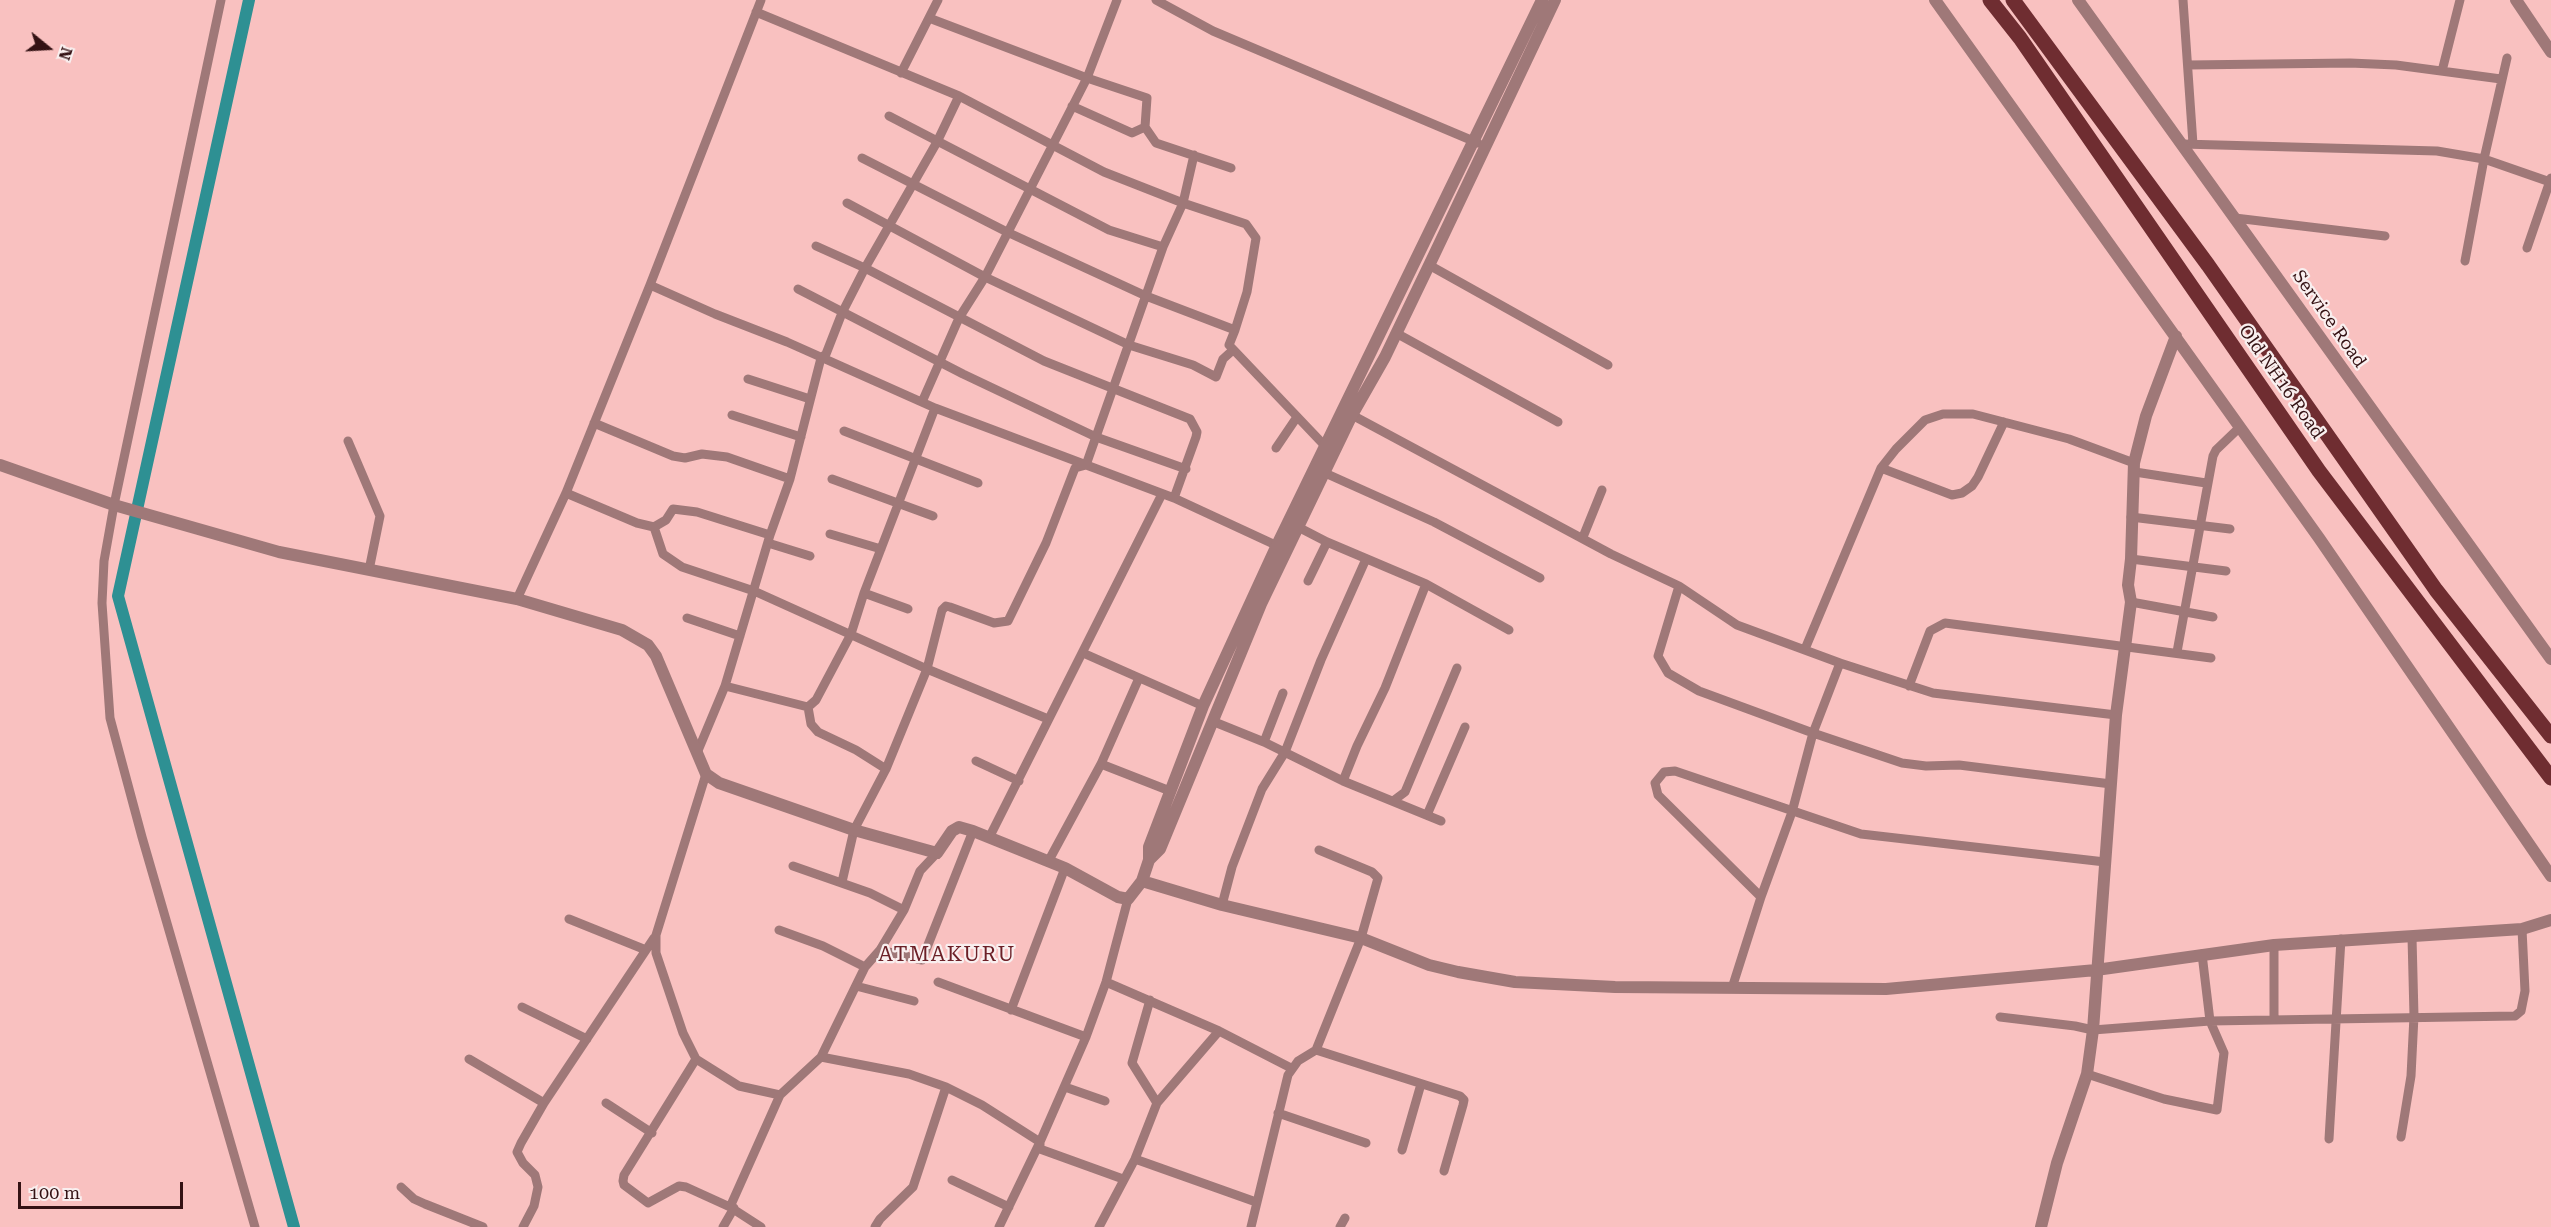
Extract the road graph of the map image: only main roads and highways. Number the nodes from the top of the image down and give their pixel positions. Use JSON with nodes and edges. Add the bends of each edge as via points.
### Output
{"nodes":[{"id":1,"x":1990,"y":0,"type":"edge"},
{"id":2,"x":2013,"y":0,"type":"edge"},
{"id":3,"x":2551,"y":736,"type":"edge"},
{"id":4,"x":2551,"y":778,"type":"edge"}],
"edges":[{"from":1,"to":4,"type":"main road","name":"Old NH16 Road","via":[[2319,471]]},
{"from":2,"to":3,"type":"main road","name":"Old NH16 Road","via":[[2208,265],[2436,590]]}]}
